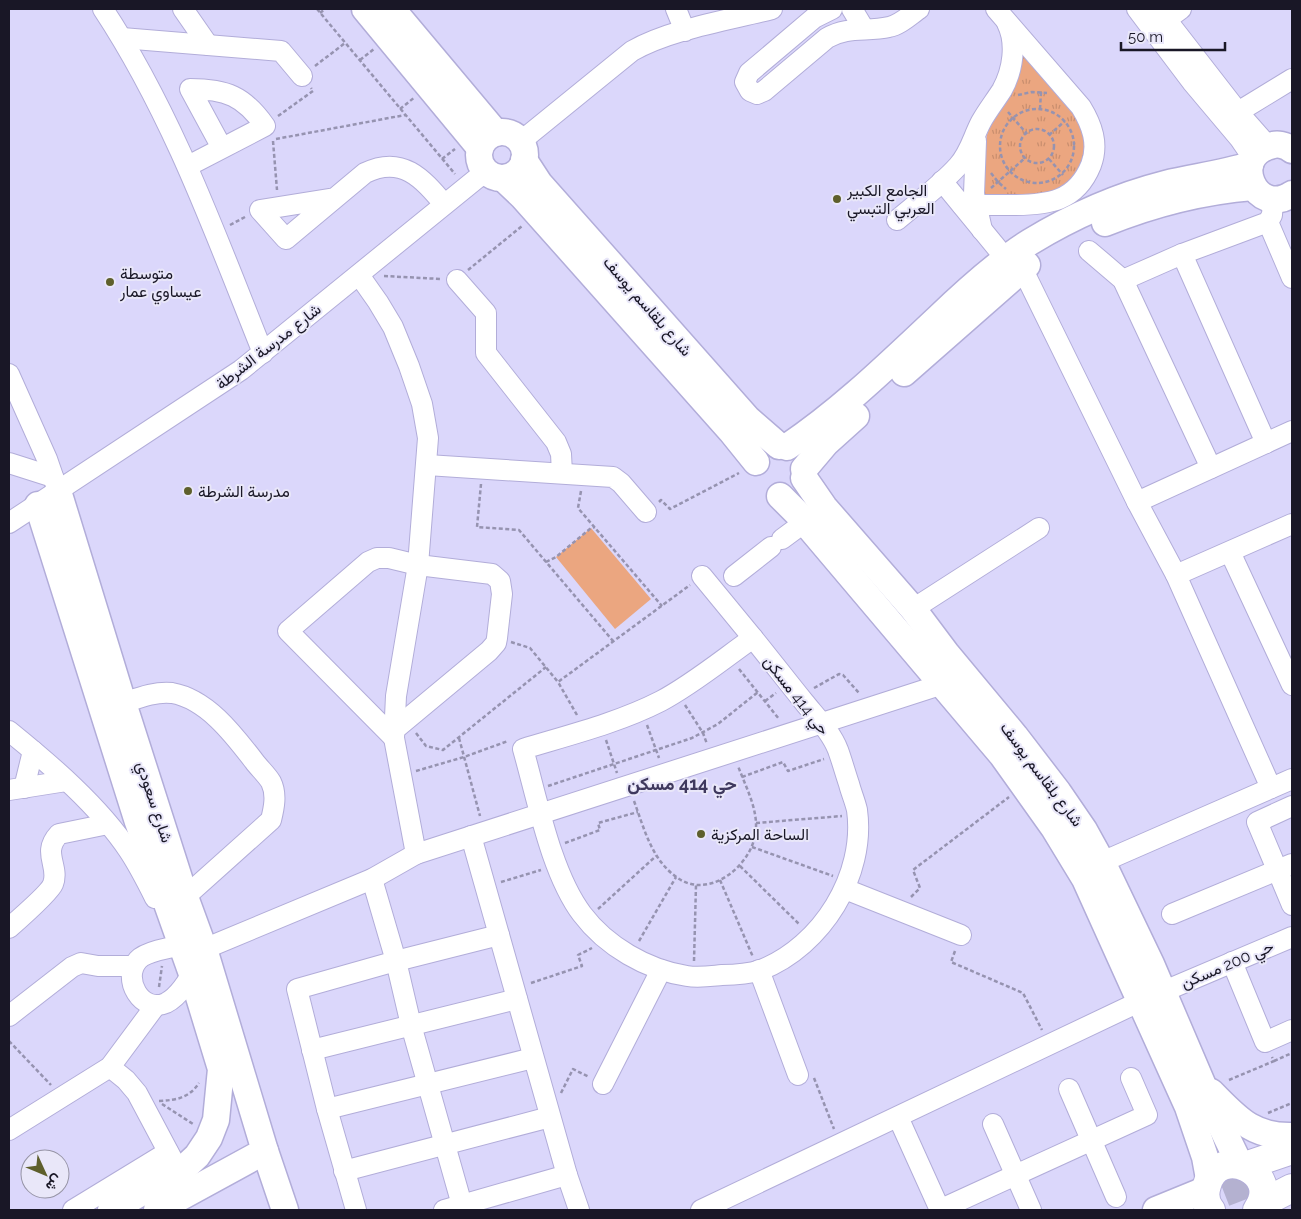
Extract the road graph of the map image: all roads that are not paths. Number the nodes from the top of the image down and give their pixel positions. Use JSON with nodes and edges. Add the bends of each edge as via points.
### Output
{"nodes":[{"id":1,"x":103,"y":9,"type":"edge"},
{"id":2,"x":183,"y":9,"type":"edge"},
{"id":3,"x":365,"y":9,"type":"edge"},
{"id":4,"x":392,"y":9,"type":"edge"},
{"id":5,"x":676,"y":9,"type":"edge"},
{"id":6,"x":772,"y":9,"type":"edge"},
{"id":7,"x":832,"y":9,"type":"edge"},
{"id":8,"x":852,"y":9,"type":"edge"},
{"id":9,"x":919,"y":9,"type":"edge"},
{"id":10,"x":1137,"y":9,"type":"edge"},
{"id":11,"x":999,"y":12,"type":"edge"},
{"id":12,"x":1168,"y":12,"type":"edge"},
{"id":13,"x":864,"y":29,"type":"junction"},
{"id":14,"x":684,"y":31,"type":"junction"},
{"id":15,"x":122,"y":38,"type":"junction"},
{"id":16,"x":208,"y":45,"type":"junction"},
{"id":17,"x":302,"y":76,"type":"road end"},
{"id":18,"x":1292,"y":79,"type":"edge"},
{"id":19,"x":1238,"y":112,"type":"junction"},
{"id":20,"x":980,"y":123,"type":"junction"},
{"id":21,"x":222,"y":148,"type":"junction"},
{"id":22,"x":522,"y":151,"type":"junction"},
{"id":23,"x":491,"y":157,"type":"junction"},
{"id":24,"x":188,"y":166,"type":"junction"},
{"id":25,"x":1273,"y":171,"type":"edge"},
{"id":26,"x":942,"y":180,"type":"junction"},
{"id":27,"x":335,"y":198,"type":"junction"},
{"id":28,"x":974,"y":201,"type":"junction"},
{"id":29,"x":444,"y":204,"type":"junction"},
{"id":30,"x":897,"y":220,"type":"dead end"},
{"id":31,"x":1089,"y":251,"type":"dead end"},
{"id":32,"x":1182,"y":254,"type":"junction"},
{"id":33,"x":1014,"y":264,"type":"junction"},
{"id":34,"x":359,"y":275,"type":"junction"},
{"id":35,"x":1292,"y":278,"type":"edge"},
{"id":36,"x":457,"y":280,"type":"road end"},
{"id":37,"x":1123,"y":280,"type":"junction"},
{"id":38,"x":263,"y":353,"type":"junction"},
{"id":39,"x":9,"y":374,"type":"edge"},
{"id":40,"x":1292,"y":431,"type":"edge"},
{"id":41,"x":1266,"y":443,"type":"junction"},
{"id":42,"x":783,"y":446,"type":"junction"},
{"id":43,"x":9,"y":463,"type":"edge"},
{"id":44,"x":427,"y":465,"type":"junction"},
{"id":45,"x":756,"y":465,"type":"junction"},
{"id":46,"x":1211,"y":468,"type":"junction"},
{"id":47,"x":562,"y":473,"type":"junction"},
{"id":48,"x":804,"y":473,"type":"junction"},
{"id":49,"x":50,"y":491,"type":"junction"},
{"id":50,"x":780,"y":496,"type":"junction"},
{"id":51,"x":1137,"y":502,"type":"junction"},
{"id":52,"x":646,"y":512,"type":"road end"},
{"id":53,"x":805,"y":522,"type":"junction"},
{"id":54,"x":9,"y":523,"type":"edge"},
{"id":55,"x":1292,"y":524,"type":"edge"},
{"id":56,"x":1039,"y":528,"type":"dead end"},
{"id":57,"x":1230,"y":552,"type":"junction"},
{"id":58,"x":418,"y":566,"type":"junction"},
{"id":59,"x":1176,"y":576,"type":"junction"},
{"id":60,"x":913,"y":609,"type":"junction"},
{"id":61,"x":753,"y":638,"type":"junction"},
{"id":62,"x":1292,"y":683,"type":"edge"},
{"id":63,"x":944,"y":684,"type":"junction"},
{"id":64,"x":123,"y":703,"type":"junction"},
{"id":65,"x":822,"y":724,"type":"junction"},
{"id":66,"x":398,"y":729,"type":"junction"},
{"id":67,"x":9,"y":731,"type":"edge"},
{"id":68,"x":33,"y":751,"type":"junction"},
{"id":69,"x":1292,"y":779,"type":"edge"},
{"id":70,"x":66,"y":782,"type":"junction"},
{"id":71,"x":1271,"y":788,"type":"junction"},
{"id":72,"x":16,"y":789,"type":"edge"},
{"id":73,"x":1292,"y":806,"type":"edge"},
{"id":74,"x":542,"y":814,"type":"junction"},
{"id":75,"x":108,"y":824,"type":"junction"},
{"id":76,"x":478,"y":834,"type":"junction"},
{"id":77,"x":416,"y":854,"type":"junction"},
{"id":78,"x":1102,"y":862,"type":"junction"},
{"id":79,"x":1285,"y":867,"type":"edge"},
{"id":80,"x":372,"y":879,"type":"junction"},
{"id":81,"x":846,"y":885,"type":"junction"},
{"id":82,"x":185,"y":897,"type":"junction"},
{"id":83,"x":1292,"y":905,"type":"edge"},
{"id":84,"x":1172,"y":914,"type":"dead end"},
{"id":85,"x":9,"y":928,"type":"edge"},
{"id":86,"x":499,"y":935,"type":"junction"},
{"id":87,"x":961,"y":935,"type":"road end"},
{"id":88,"x":1292,"y":937,"type":"edge"},
{"id":89,"x":183,"y":948,"type":"junction"},
{"id":90,"x":396,"y":961,"type":"junction"},
{"id":91,"x":1232,"y":962,"type":"junction"},
{"id":92,"x":134,"y":966,"type":"junction"},
{"id":93,"x":661,"y":970,"type":"junction"},
{"id":94,"x":759,"y":970,"type":"junction"},
{"id":95,"x":192,"y":974,"type":"junction"},
{"id":96,"x":1152,"y":996,"type":"junction"},
{"id":97,"x":517,"y":999,"type":"junction"},
{"id":98,"x":156,"y":1004,"type":"junction"},
{"id":99,"x":9,"y":1016,"type":"edge"},
{"id":100,"x":411,"y":1026,"type":"junction"},
{"id":101,"x":1292,"y":1030,"type":"edge"},
{"id":102,"x":312,"y":1050,"type":"junction"},
{"id":103,"x":533,"y":1058,"type":"junction"},
{"id":104,"x":110,"y":1067,"type":"junction"},
{"id":105,"x":798,"y":1075,"type":"road end"},
{"id":106,"x":1132,"y":1078,"type":"dead end"},
{"id":107,"x":429,"y":1084,"type":"junction"},
{"id":108,"x":603,"y":1084,"type":"road end"},
{"id":109,"x":1202,"y":1084,"type":"junction"},
{"id":110,"x":1069,"y":1089,"type":"dead end"},
{"id":111,"x":327,"y":1109,"type":"junction"},
{"id":112,"x":254,"y":1111,"type":"junction"},
{"id":113,"x":550,"y":1117,"type":"junction"},
{"id":114,"x":898,"y":1117,"type":"junction"},
{"id":115,"x":993,"y":1124,"type":"dead end"},
{"id":116,"x":213,"y":1128,"type":"junction"},
{"id":117,"x":9,"y":1130,"type":"edge"},
{"id":118,"x":1292,"y":1136,"type":"edge"},
{"id":119,"x":1091,"y":1141,"type":"junction"},
{"id":120,"x":444,"y":1144,"type":"junction"},
{"id":121,"x":1292,"y":1150,"type":"edge"},
{"id":122,"x":265,"y":1151,"type":"junction"},
{"id":123,"x":174,"y":1162,"type":"junction"},
{"id":124,"x":344,"y":1171,"type":"junction"},
{"id":125,"x":1016,"y":1175,"type":"junction"},
{"id":126,"x":566,"y":1176,"type":"junction"},
{"id":127,"x":1267,"y":1186,"type":"edge"},
{"id":128,"x":1208,"y":1193,"type":"edge"},
{"id":129,"x":1116,"y":1197,"type":"dead end"},
{"id":130,"x":453,"y":1208,"type":"edge"},
{"id":131,"x":73,"y":1210,"type":"edge"},
{"id":132,"x":111,"y":1210,"type":"edge"},
{"id":133,"x":157,"y":1210,"type":"edge"},
{"id":134,"x":285,"y":1210,"type":"edge"},
{"id":135,"x":356,"y":1210,"type":"edge"},
{"id":136,"x":579,"y":1210,"type":"edge"},
{"id":137,"x":701,"y":1210,"type":"edge"},
{"id":138,"x":940,"y":1210,"type":"edge"},
{"id":139,"x":1031,"y":1210,"type":"edge"},
{"id":140,"x":1156,"y":1210,"type":"edge"}],
"edges":[{"from":1,"to":15,"type":"street"},
{"from":2,"to":16,"type":"street"},
{"from":3,"to":23,"type":"main road","name":"شارع بلقاسم يوسف"},
{"from":4,"to":23,"type":"main road","name":"شارع بلقاسم يوسف"},
{"from":5,"to":14,"type":"street"},
{"from":6,"to":14,"type":"street"},
{"from":7,"to":13,"type":"street","via":[[814,18],[747,76],[746,86],[750,92],[764,91],[836,33]]},
{"from":8,"to":13,"type":"street"},
{"from":9,"to":13,"type":"street","via":[[897,25]]},
{"from":10,"to":25,"type":"street","via":[[1240,139]]},
{"from":11,"to":20,"type":"street","via":[[1011,31],[1010,67],[1003,88]]},
{"from":11,"to":28,"type":"street","via":[[1081,107],[1095,139],[1094,158],[1087,175],[1075,189],[1050,203]]},
{"from":12,"to":19,"type":"street"},
{"from":14,"to":22,"type":"street","via":[[632,50]]},
{"from":15,"to":16,"type":"street"},
{"from":15,"to":24,"type":"street"},
{"from":16,"to":17,"type":"street","via":[[281,51]]},
{"from":18,"to":19,"type":"street"},
{"from":19,"to":25,"type":"street"},
{"from":20,"to":26,"type":"street","via":[[965,157]]},
{"from":20,"to":28,"type":"street","via":[[976,142]]},
{"from":21,"to":21,"type":"street","via":[[264,126],[247,104],[233,95],[221,90],[190,89]]},
{"from":21,"to":24,"type":"street"},
{"from":22,"to":23,"type":"main road","via":[[521,167],[516,173]]},
{"from":22,"to":23,"type":"main road","via":[[511,134],[504,132]]},
{"from":22,"to":42,"type":"main road","name":"شارع بلقاسم يوسف","via":[[540,183],[748,419],[762,434]]},
{"from":23,"to":29,"type":"street","name":"شارع مدرسة الشرطة","via":[[466,187]]},
{"from":23,"to":45,"type":"main road","name":"شارع بلقاسم يوسف","via":[[537,214],[732,431]]},
{"from":24,"to":38,"type":"street"},
{"from":25,"to":32,"type":"street"},
{"from":25,"to":33,"type":"main road","via":[[1219,190],[1117,218],[1046,253]]},
{"from":25,"to":35,"type":"street"},
{"from":26,"to":28,"type":"street"},
{"from":26,"to":30,"type":"street"},
{"from":27,"to":27,"type":"street","via":[[286,239],[269,208]]},
{"from":27,"to":29,"type":"street","via":[[365,173],[388,166],[414,174]]},
{"from":28,"to":33,"type":"street","via":[[982,230]]},
{"from":29,"to":34,"type":"street","name":"شارع مدرسة الشرطة"},
{"from":31,"to":37,"type":"street"},
{"from":32,"to":37,"type":"street"},
{"from":32,"to":41,"type":"street"},
{"from":33,"to":42,"type":"main road","via":[[962,296],[836,411]]},
{"from":33,"to":48,"type":"main road","via":[[826,443]]},
{"from":33,"to":51,"type":"street"},
{"from":34,"to":38,"type":"street","name":"شارع مدرسة الشرطة"},
{"from":34,"to":44,"type":"street","via":[[393,328],[409,366],[422,404],[428,438]]},
{"from":36,"to":47,"type":"street","via":[[486,313],[486,353],[556,442],[561,454]]},
{"from":37,"to":46,"type":"street"},
{"from":38,"to":49,"type":"street","name":"شارع مدرسة الشرطة"},
{"from":39,"to":49,"type":"street","via":[[38,439]]},
{"from":40,"to":41,"type":"street"},
{"from":41,"to":46,"type":"street"},
{"from":42,"to":45,"type":"main road","via":[[765,451]]},
{"from":42,"to":48,"type":"main road","via":[[799,455]]},
{"from":43,"to":49,"type":"street"},
{"from":44,"to":47,"type":"street"},
{"from":44,"to":58,"type":"street"},
{"from":45,"to":50,"type":"main road","via":[[758,484],[764,491]]},
{"from":46,"to":51,"type":"street"},
{"from":47,"to":52,"type":"street","via":[[613,477]]},
{"from":48,"to":50,"type":"main road","via":[[795,490]]},
{"from":48,"to":60,"type":"main road","name":"شارع بلقاسم يوسف","via":[[824,507]]},
{"from":49,"to":54,"type":"street","name":"شارع مدرسة الشرطة"},
{"from":49,"to":64,"type":"main road","name":"شارع سعودي"},
{"from":49,"to":89,"type":"main road","name":"شارع سعودي","via":[[138,822]]},
{"from":50,"to":53,"type":"main road","name":"شارع بلقاسم يوسف"},
{"from":51,"to":59,"type":"street"},
{"from":53,"to":61,"type":"street","name":"حي 414 مسكن","via":[[720,582]]},
{"from":53,"to":63,"type":"main road","name":"شارع بلقاسم يوسف"},
{"from":55,"to":57,"type":"street"},
{"from":56,"to":60,"type":"street"},
{"from":57,"to":59,"type":"street"},
{"from":57,"to":62,"type":"street"},
{"from":58,"to":66,"type":"street","via":[[396,696]]},
{"from":58,"to":66,"type":"street","via":[[492,574],[500,581],[502,594],[497,638],[489,651]]},
{"from":58,"to":66,"type":"street","via":[[389,558],[368,562],[288,631]]},
{"from":59,"to":71,"type":"street"},
{"from":60,"to":78,"type":"main road","name":"شارع بلقاسم يوسف","via":[[1058,792]]},
{"from":61,"to":65,"type":"street","name":"حي 414 مسكن"},
{"from":61,"to":74,"type":"street","name":"حي 414 مسكن","via":[[662,701],[593,727],[523,748]]},
{"from":63,"to":65,"type":"street"},
{"from":63,"to":96,"type":"main road","name":"شارع بلقاسم يوسف","via":[[1002,754],[1054,828]]},
{"from":64,"to":82,"type":"main road","name":"شارع سعودي"},
{"from":64,"to":82,"type":"street","via":[[153,694],[172,693],[189,699],[213,714],[271,782],[274,794],[271,820]]},
{"from":65,"to":74,"type":"street"},
{"from":65,"to":81,"type":"street","name":"حي 414 مسكن","via":[[839,753],[857,809],[858,838]]},
{"from":66,"to":77,"type":"street","via":[[401,776]]},
{"from":67,"to":68,"type":"street"},
{"from":68,"to":70,"type":"street"},
{"from":68,"to":72,"type":"street"},
{"from":69,"to":71,"type":"street"},
{"from":70,"to":72,"type":"street"},
{"from":70,"to":75,"type":"street"},
{"from":71,"to":78,"type":"street"},
{"from":73,"to":79,"type":"street","via":[[1257,822]]},
{"from":74,"to":76,"type":"street"},
{"from":74,"to":93,"type":"street","name":"حي 414 مسكن","via":[[554,857],[569,893],[587,920],[630,955]]},
{"from":75,"to":85,"type":"street","via":[[59,834],[54,839],[50,852],[54,875],[52,886]]},
{"from":75,"to":89,"type":"street","via":[[129,851]]},
{"from":76,"to":77,"type":"street"},
{"from":76,"to":86,"type":"street","via":[[485,886]]},
{"from":77,"to":80,"type":"street"},
{"from":78,"to":96,"type":"main road","name":"شارع بلقاسم يوسف","via":[[1151,964]]},
{"from":79,"to":83,"type":"street"},
{"from":79,"to":84,"type":"street"},
{"from":80,"to":89,"type":"street"},
{"from":80,"to":90,"type":"street"},
{"from":81,"to":87,"type":"street"},
{"from":81,"to":94,"type":"street","name":"حي 414 مسكن","via":[[834,909],[810,935],[780,961]]},
{"from":82,"to":89,"type":"main road","name":"شارع سعودي"},
{"from":86,"to":90,"type":"street"},
{"from":86,"to":97,"type":"street"},
{"from":88,"to":91,"type":"street","name":"حي 200 مسكن"},
{"from":89,"to":92,"type":"street","via":[[138,959]]},
{"from":89,"to":95,"type":"main road","name":"شارع سعودي"},
{"from":89,"to":112,"type":"main road","name":"شارع سعودي"},
{"from":90,"to":100,"type":"street"},
{"from":90,"to":102,"type":"street","via":[[297,989]]},
{"from":91,"to":96,"type":"street","name":"حي 200 مسكن"},
{"from":91,"to":101,"type":"street","via":[[1266,1042]]},
{"from":92,"to":98,"type":"street","via":[[131,975],[135,992],[140,998]]},
{"from":92,"to":99,"type":"street","via":[[81,963]]},
{"from":93,"to":94,"type":"street","name":"حي 414 مسكن","via":[[694,976],[734,975]]},
{"from":93,"to":108,"type":"street"},
{"from":94,"to":105,"type":"street"},
{"from":95,"to":98,"type":"street","via":[[178,994],[166,1004]]},
{"from":95,"to":116,"type":"main road","name":"شارع سعودي","via":[[221,1069]]},
{"from":96,"to":109,"type":"main road","name":"شارع بلقاسم يوسف"},
{"from":96,"to":114,"type":"street","name":"حي 200 مسكن"},
{"from":96,"to":128,"type":"main road","name":"شارع بلقاسم يوسف","via":[[1205,1157]]},
{"from":97,"to":100,"type":"street"},
{"from":97,"to":103,"type":"street"},
{"from":98,"to":104,"type":"street"},
{"from":100,"to":102,"type":"street"},
{"from":100,"to":107,"type":"street"},
{"from":102,"to":111,"type":"street"},
{"from":103,"to":107,"type":"street"},
{"from":103,"to":113,"type":"street"},
{"from":104,"to":117,"type":"street"},
{"from":104,"to":123,"type":"street","via":[[137,1094]]},
{"from":106,"to":119,"type":"street","via":[[1147,1115]]},
{"from":107,"to":111,"type":"street"},
{"from":107,"to":120,"type":"street"},
{"from":109,"to":118,"type":"main road","via":[[1256,1131]]},
{"from":109,"to":127,"type":"main road","name":"شارع بلقاسم يوسف","via":[[1228,1142]]},
{"from":110,"to":119,"type":"street"},
{"from":111,"to":124,"type":"street"},
{"from":112,"to":116,"type":"main road","via":[[229,1112]]},
{"from":112,"to":122,"type":"main road","name":"شارع سعودي"},
{"from":113,"to":120,"type":"street"},
{"from":113,"to":126,"type":"street"},
{"from":114,"to":137,"type":"street","name":"حي 200 مسكن"},
{"from":114,"to":138,"type":"street"},
{"from":115,"to":125,"type":"street"},
{"from":116,"to":123,"type":"main road","name":"شارع سعودي","via":[[197,1156]]},
{"from":119,"to":125,"type":"street"},
{"from":119,"to":129,"type":"street"},
{"from":120,"to":124,"type":"street"},
{"from":120,"to":130,"type":"street"},
{"from":121,"to":127,"type":"highway"},
{"from":122,"to":133,"type":"main road"},
{"from":122,"to":134,"type":"main road","name":"شارع سعودي"},
{"from":123,"to":131,"type":"street"},
{"from":123,"to":132,"type":"main road","name":"شارع سعودي"},
{"from":124,"to":135,"type":"street"},
{"from":125,"to":138,"type":"street"},
{"from":125,"to":139,"type":"street"},
{"from":126,"to":130,"type":"street"},
{"from":126,"to":136,"type":"street"},
{"from":127,"to":128,"type":"highway","via":[[1228,1164],[1219,1168]]},
{"from":128,"to":140,"type":"main road"}]}
